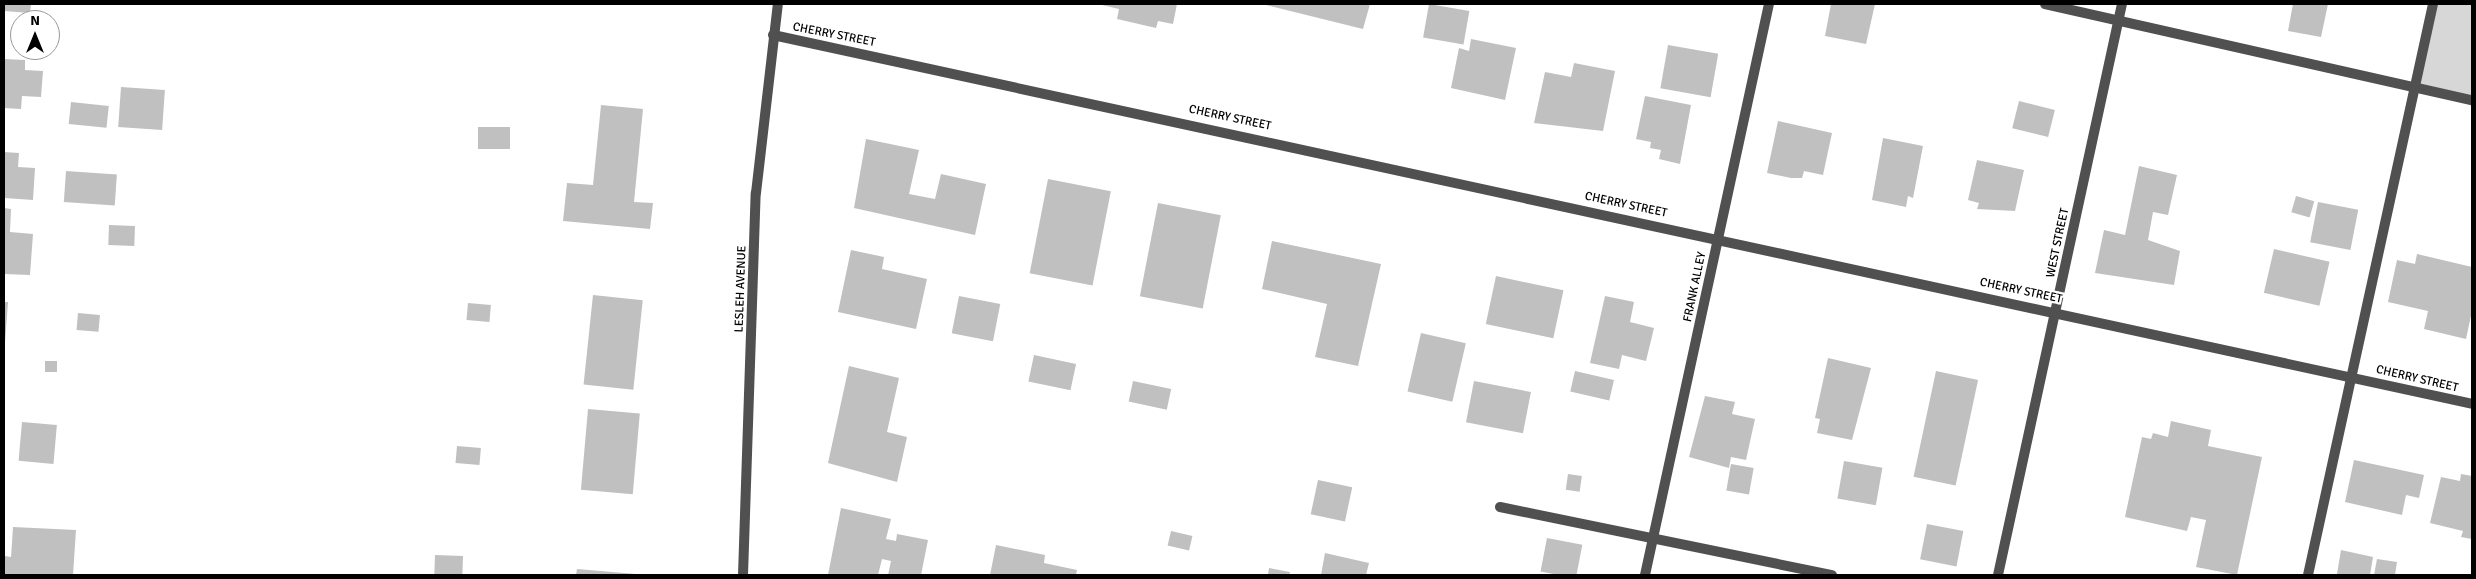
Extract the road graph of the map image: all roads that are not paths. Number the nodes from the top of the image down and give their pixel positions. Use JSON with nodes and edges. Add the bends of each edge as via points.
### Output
{"nodes":[{"id":1,"x":778,"y":4,"type":"edge"},
{"id":2,"x":1769,"y":4,"type":"edge"},
{"id":3,"x":2045,"y":4,"type":"edge"},
{"id":4,"x":2122,"y":4,"type":"edge"},
{"id":5,"x":2433,"y":4,"type":"edge"},
{"id":6,"x":2118,"y":22,"type":"junction"},
{"id":7,"x":773,"y":35,"type":"junction"},
{"id":8,"x":2415,"y":88,"type":"junction"},
{"id":9,"x":2472,"y":100,"type":"edge"},
{"id":10,"x":1718,"y":238,"type":"junction"},
{"id":11,"x":2056,"y":312,"type":"junction"},
{"id":12,"x":2354,"y":378,"type":"junction"},
{"id":13,"x":2472,"y":404,"type":"edge"},
{"id":14,"x":1500,"y":507,"type":"dead end"},
{"id":15,"x":1653,"y":540,"type":"junction"},
{"id":16,"x":743,"y":575,"type":"edge"},
{"id":17,"x":1645,"y":575,"type":"edge"},
{"id":18,"x":1832,"y":575,"type":"edge"},
{"id":19,"x":1998,"y":575,"type":"edge"},
{"id":20,"x":2308,"y":575,"type":"edge"}],
"edges":[{"from":1,"to":7,"type":"street","name":"LESLEH AVENUE"},
{"from":2,"to":10,"type":"street","name":"FRANK ALLEY"},
{"from":3,"to":6,"type":"street"},
{"from":4,"to":6,"type":"street","name":"WEST STREET"},
{"from":5,"to":8,"type":"street"},
{"from":6,"to":8,"type":"street"},
{"from":6,"to":11,"type":"street","name":"WEST STREET"},
{"from":7,"to":10,"type":"street","name":"CHERRY STREET"},
{"from":7,"to":16,"type":"street","name":"LESLEH AVENUE","via":[[756,193]]},
{"from":8,"to":9,"type":"street"},
{"from":8,"to":12,"type":"street"},
{"from":10,"to":11,"type":"street","name":"CHERRY STREET"},
{"from":10,"to":15,"type":"street","name":"FRANK ALLEY"},
{"from":11,"to":12,"type":"street","name":"CHERRY STREET"},
{"from":11,"to":19,"type":"street","name":"WEST STREET"},
{"from":12,"to":13,"type":"street","name":"CHERRY STREET"},
{"from":12,"to":20,"type":"street"},
{"from":14,"to":15,"type":"street"},
{"from":15,"to":17,"type":"street","name":"FRANK ALLEY"},
{"from":15,"to":18,"type":"street"}]}
